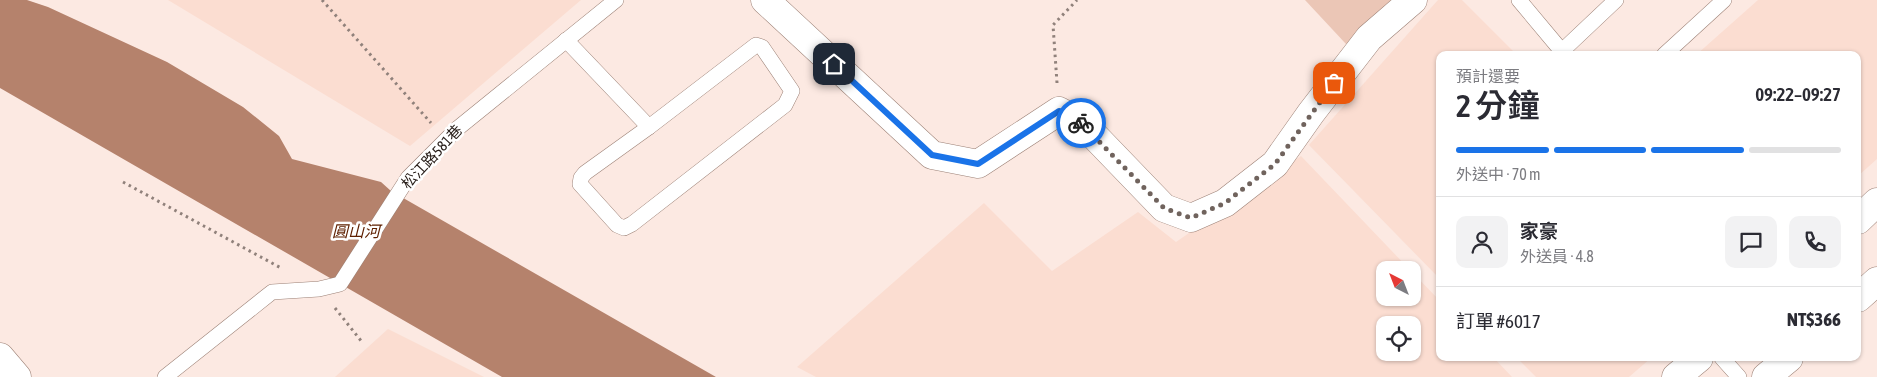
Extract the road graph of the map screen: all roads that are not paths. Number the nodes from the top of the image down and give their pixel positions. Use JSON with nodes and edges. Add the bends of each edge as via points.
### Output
{"nodes":[{"id":1,"x":616,"y":0,"type":"edge"},
{"id":2,"x":765,"y":0,"type":"edge"},
{"id":3,"x":1413,"y":0,"type":"edge"},
{"id":4,"x":1519,"y":0,"type":"edge"},
{"id":5,"x":1616,"y":0,"type":"edge"},
{"id":6,"x":1724,"y":0,"type":"edge"},
{"id":7,"x":566,"y":40,"type":"junction"},
{"id":8,"x":1561,"y":51,"type":"edge"},
{"id":9,"x":1565,"y":51,"type":"edge"},
{"id":10,"x":1668,"y":51,"type":"edge"},
{"id":11,"x":649,"y":127,"type":"junction"},
{"id":12,"x":1877,"y":202,"type":"edge"},
{"id":13,"x":1861,"y":217,"type":"edge"},
{"id":14,"x":1877,"y":281,"type":"edge"},
{"id":15,"x":1861,"y":295,"type":"edge"},
{"id":16,"x":0,"y":357,"type":"edge"},
{"id":17,"x":1695,"y":361,"type":"edge"},
{"id":18,"x":1725,"y":361,"type":"edge"},
{"id":19,"x":1785,"y":361,"type":"edge"},
{"id":20,"x":17,"y":377,"type":"edge"},
{"id":21,"x":165,"y":377,"type":"edge"},
{"id":22,"x":1676,"y":377,"type":"edge"},
{"id":23,"x":1740,"y":377,"type":"edge"},
{"id":24,"x":1766,"y":377,"type":"edge"}],
"edges":[{"from":1,"to":7,"type":"lane","name":"松江路581巷"},
{"from":2,"to":3,"type":"street","via":[[932,155],[978,164],[1059,111],[1083,124],[1164,208],[1191,218],[1225,203],[1275,164],[1369,38]]},
{"from":4,"to":8,"type":"lane"},
{"from":5,"to":9,"type":"lane"},
{"from":6,"to":10,"type":"lane"},
{"from":7,"to":11,"type":"lane"},
{"from":7,"to":21,"type":"lane","name":"松江路581巷","via":[[458,128],[408,178],[340,284],[320,289],[272,292]]},
{"from":11,"to":11,"type":"lane","via":[[756,45],[762,47],[792,92],[784,105],[624,228],[617,225],[580,184],[581,178]]},
{"from":12,"to":13,"type":"street"},
{"from":14,"to":15,"type":"street"},
{"from":16,"to":20,"type":"street"},
{"from":17,"to":22,"type":"street"},
{"from":18,"to":23,"type":"lane"},
{"from":19,"to":24,"type":"street"}]}
